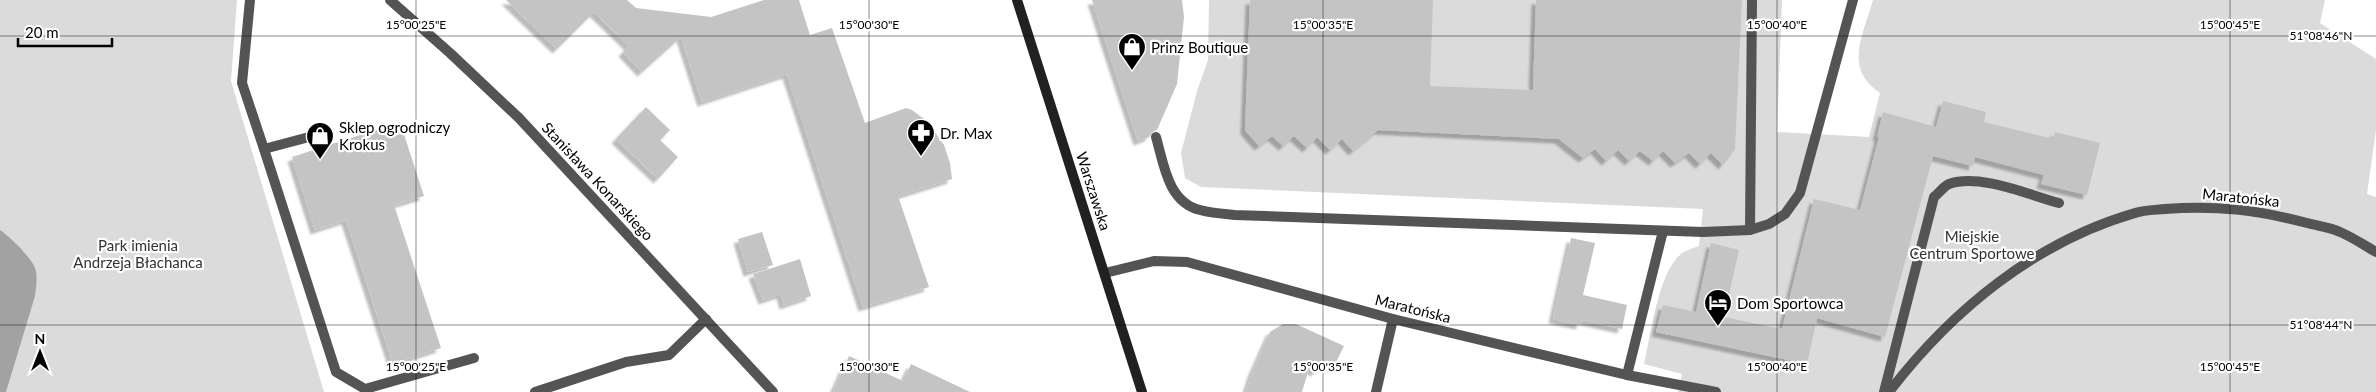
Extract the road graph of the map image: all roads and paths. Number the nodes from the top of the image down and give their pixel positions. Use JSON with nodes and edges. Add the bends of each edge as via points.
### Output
{"nodes":[{"id":1,"x":250,"y":0,"type":"edge"},
{"id":2,"x":390,"y":0,"type":"edge"},
{"id":3,"x":1017,"y":0,"type":"edge"},
{"id":4,"x":1752,"y":0,"type":"edge"},
{"id":5,"x":1853,"y":0,"type":"edge"},
{"id":6,"x":328,"y":132,"type":"dead end"},
{"id":7,"x":1156,"y":137,"type":"dead end"},
{"id":8,"x":264,"y":149,"type":"junction"},
{"id":9,"x":2059,"y":203,"type":"dead end"},
{"id":10,"x":1750,"y":230,"type":"junction"},
{"id":11,"x":1663,"y":231,"type":"junction"},
{"id":12,"x":2376,"y":252,"type":"edge"},
{"id":13,"x":1105,"y":273,"type":"junction"},
{"id":14,"x":706,"y":319,"type":"junction"},
{"id":15,"x":1393,"y":319,"type":"junction"},
{"id":16,"x":474,"y":358,"type":"dead end"},
{"id":17,"x":1627,"y":375,"type":"junction"},
{"id":18,"x":535,"y":392,"type":"edge"},
{"id":19,"x":773,"y":392,"type":"edge"},
{"id":20,"x":1142,"y":392,"type":"edge"},
{"id":21,"x":1376,"y":392,"type":"edge"},
{"id":22,"x":1716,"y":392,"type":"edge"},
{"id":23,"x":1884,"y":392,"type":"edge"},
{"id":24,"x":1889,"y":392,"type":"edge"}],
"edges":[{"from":1,"to":8,"type":"street","via":[[242,83]]},
{"from":2,"to":14,"type":"street","name":"Stanisława Konarskiego","via":[[519,118]]},
{"from":3,"to":13,"type":"main road","name":"Warszawska"},
{"from":4,"to":10,"type":"street"},
{"from":5,"to":10,"type":"street","via":[[1800,193],[1786,214]]},
{"from":6,"to":8,"type":"street"},
{"from":7,"to":11,"type":"street","via":[[1171,187],[1179,199],[1199,210],[1235,215]]},
{"from":8,"to":16,"type":"street","via":[[336,372],[365,389]]},
{"from":9,"to":23,"type":"street","via":[[1968,180],[1947,185],[1934,197]]},
{"from":10,"to":11,"type":"street"},
{"from":11,"to":17,"type":"street"},
{"from":12,"to":24,"type":"street","name":"Maratońska","via":[[2339,231],[2243,210],[2202,206],[2137,212],[2089,229],[2012,271],[1957,315],[1917,356]]},
{"from":13,"to":15,"type":"street","name":"Maratońska","via":[[1154,262],[1187,262]]},
{"from":13,"to":20,"type":"main road","name":"Warszawska"},
{"from":14,"to":18,"type":"street","via":[[670,355],[626,362]]},
{"from":14,"to":19,"type":"street","name":"Stanisława Konarskiego"},
{"from":15,"to":17,"type":"street","name":"Maratońska"},
{"from":15,"to":21,"type":"street"},
{"from":17,"to":22,"type":"street","name":"Maratońska"}]}
